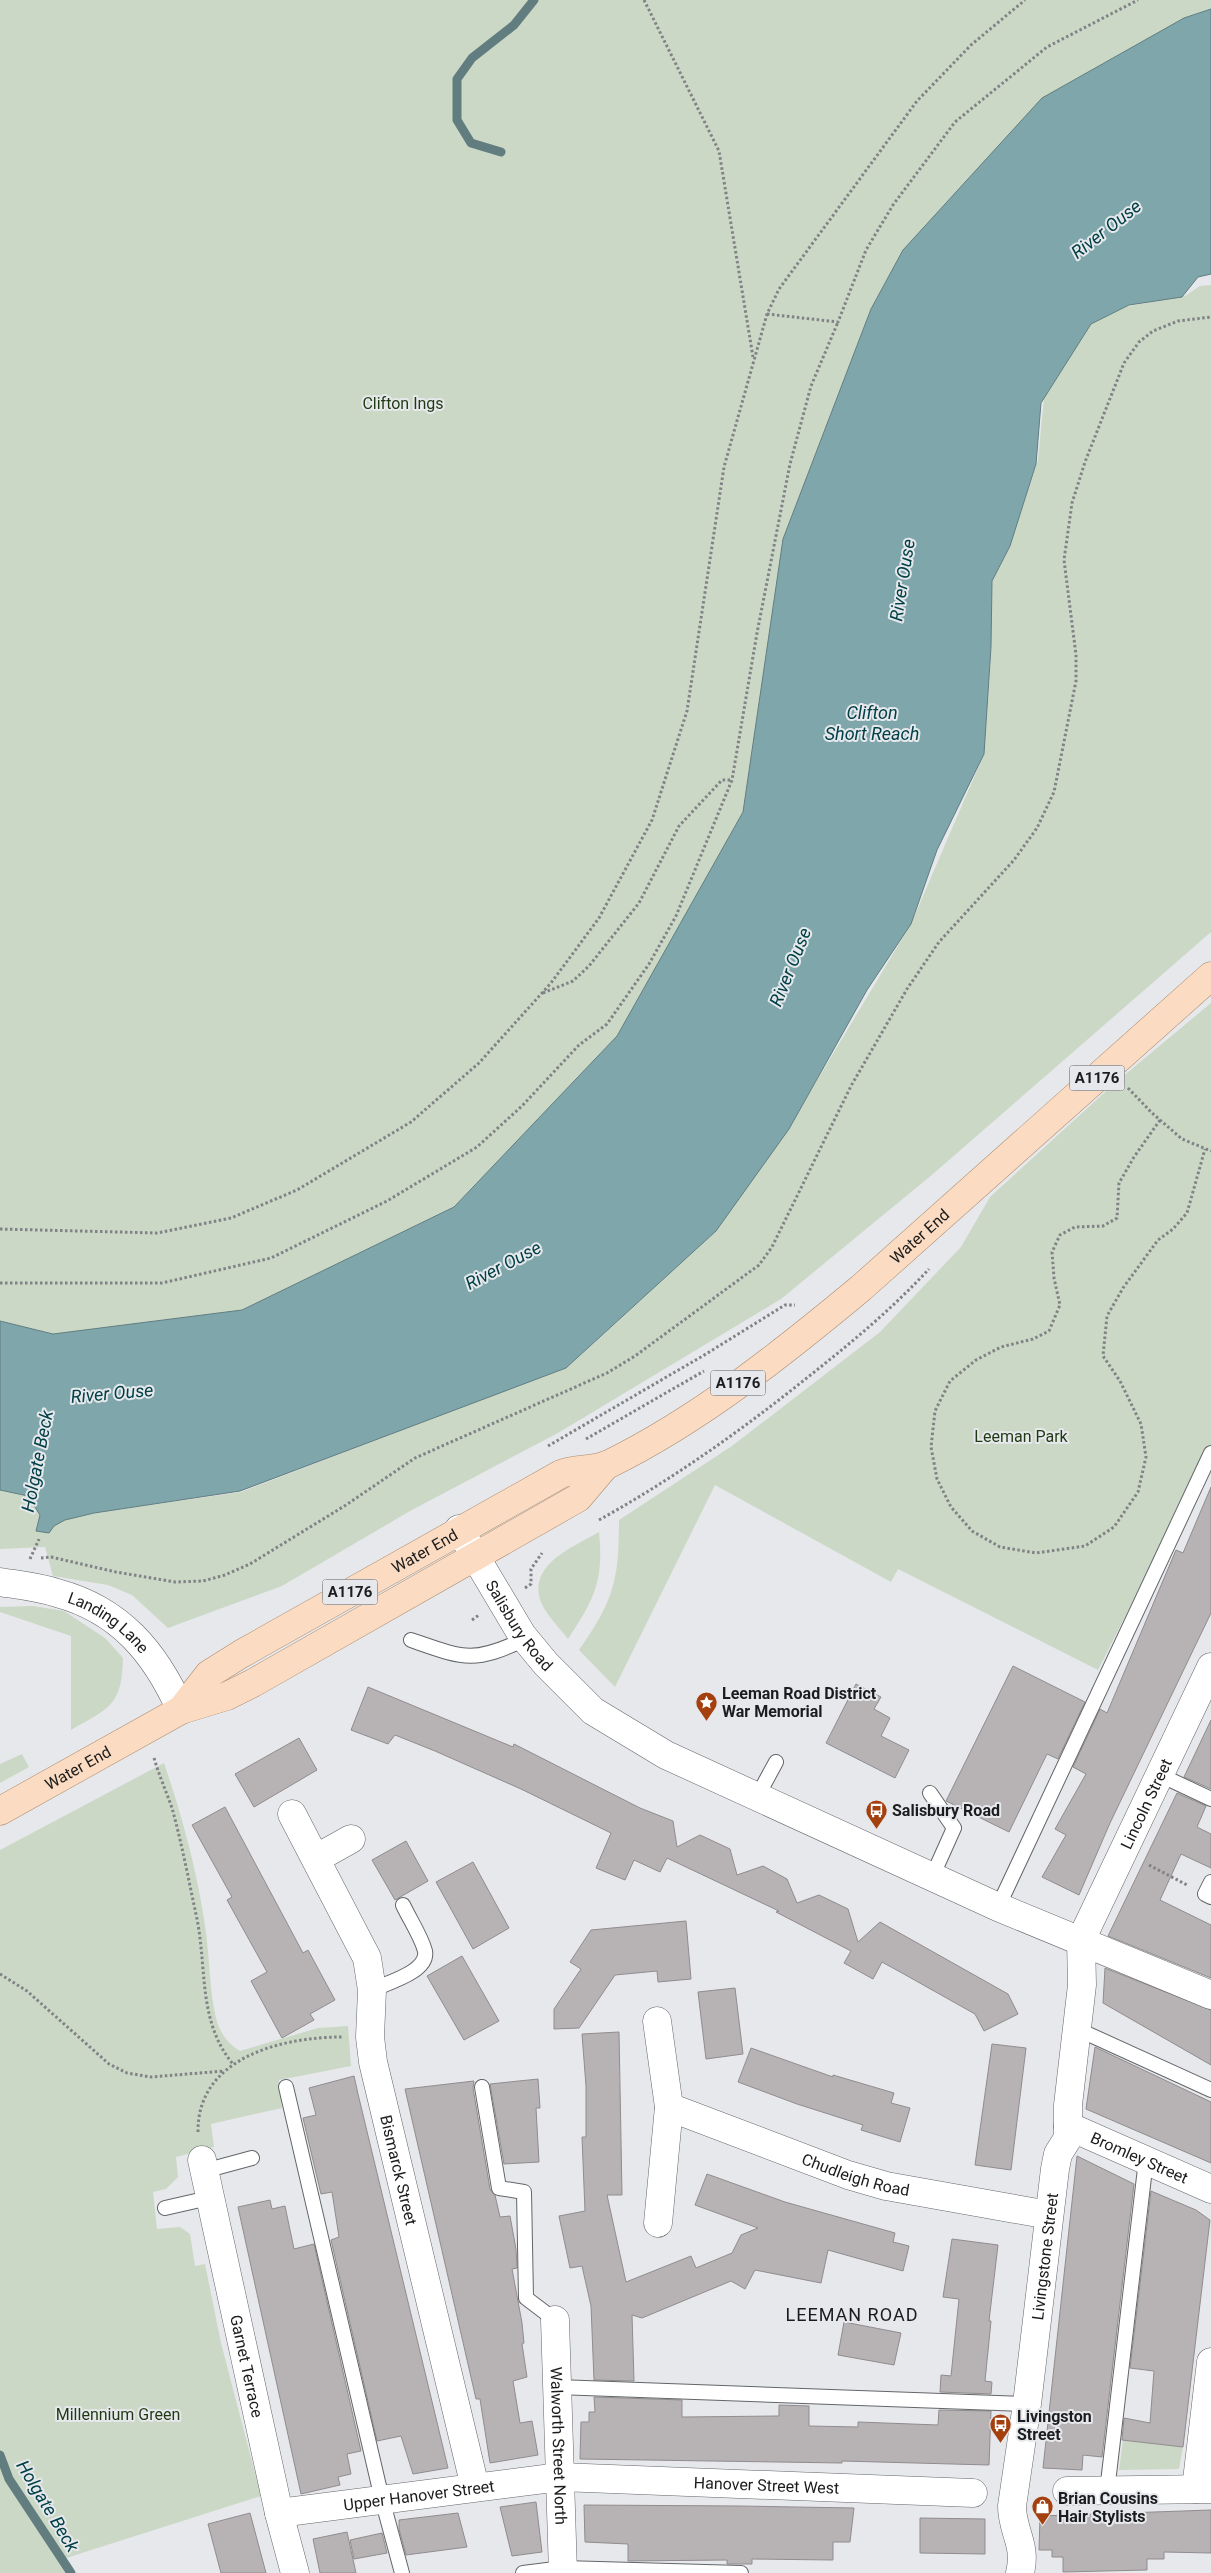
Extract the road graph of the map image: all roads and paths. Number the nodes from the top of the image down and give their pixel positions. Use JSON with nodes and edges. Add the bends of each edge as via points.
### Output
{"nodes":[{"id":1,"x":644,"y":0,"type":"edge"},
{"id":2,"x":1025,"y":0,"type":"edge"},
{"id":3,"x":1138,"y":0,"type":"edge"},
{"id":4,"x":767,"y":314,"type":"junction"},
{"id":5,"x":1211,"y":317,"type":"edge"},
{"id":6,"x":838,"y":322,"type":"junction"},
{"id":7,"x":754,"y":359,"type":"junction"},
{"id":8,"x":732,"y":780,"type":"junction"},
{"id":9,"x":1211,"y":976,"type":"edge"},
{"id":10,"x":543,"y":993,"type":"junction"},
{"id":11,"x":1131,"y":1090,"type":"dead end"},
{"id":12,"x":1160,"y":1120,"type":"junction"},
{"id":13,"x":1206,"y":1149,"type":"junction"},
{"id":14,"x":1211,"y":1151,"type":"edge"},
{"id":15,"x":0,"y":1229,"type":"edge"},
{"id":16,"x":0,"y":1282,"type":"edge"},
{"id":17,"x":705,"y":1370,"type":"dead end"},
{"id":18,"x":581,"y":1442,"type":"dead end"},
{"id":19,"x":1211,"y":1453,"type":"edge"},
{"id":20,"x":606,"y":1465,"type":"junction"},
{"id":21,"x":459,"y":1529,"type":"junction"},
{"id":22,"x":39,"y":1540,"type":"dead end"},
{"id":23,"x":545,"y":1551,"type":"dead end"},
{"id":24,"x":474,"y":1557,"type":"junction"},
{"id":25,"x":29,"y":1559,"type":"dead end"},
{"id":26,"x":116,"y":1572,"type":"dead end"},
{"id":27,"x":0,"y":1582,"type":"edge"},
{"id":28,"x":531,"y":1584,"type":"dead end"},
{"id":29,"x":525,"y":1639,"type":"junction"},
{"id":30,"x":411,"y":1640,"type":"dead end"},
{"id":31,"x":1211,"y":1667,"type":"edge"},
{"id":32,"x":181,"y":1710,"type":"junction"},
{"id":33,"x":154,"y":1758,"type":"dead end"},
{"id":34,"x":776,"y":1762,"type":"dead end"},
{"id":35,"x":1160,"y":1775,"type":"junction"},
{"id":36,"x":930,"y":1793,"type":"dead end"},
{"id":37,"x":757,"y":1797,"type":"junction"},
{"id":38,"x":1211,"y":1799,"type":"edge"},
{"id":39,"x":0,"y":1811,"type":"edge"},
{"id":40,"x":292,"y":1814,"type":"dead end"},
{"id":41,"x":351,"y":1839,"type":"dead end"},
{"id":42,"x":1124,"y":1852,"type":"junction"},
{"id":43,"x":317,"y":1858,"type":"junction"},
{"id":44,"x":932,"y":1877,"type":"junction"},
{"id":45,"x":1209,"y":1891,"type":"edge"},
{"id":46,"x":403,"y":1905,"type":"dead end"},
{"id":47,"x":998,"y":1907,"type":"junction"},
{"id":48,"x":1082,"y":1940,"type":"junction"},
{"id":49,"x":0,"y":1974,"type":"edge"},
{"id":50,"x":372,"y":1990,"type":"junction"},
{"id":51,"x":1211,"y":1996,"type":"edge"},
{"id":52,"x":657,"y":2021,"type":"dead end"},
{"id":53,"x":1077,"y":2030,"type":"junction"},
{"id":54,"x":370,"y":2037,"type":"junction"},
{"id":55,"x":233,"y":2064,"type":"junction"},
{"id":56,"x":224,"y":2071,"type":"junction"},
{"id":57,"x":286,"y":2087,"type":"dead end"},
{"id":58,"x":482,"y":2087,"type":"dead end"},
{"id":59,"x":1211,"y":2090,"type":"edge"},
{"id":60,"x":668,"y":2107,"type":"junction"},
{"id":61,"x":1068,"y":2126,"type":"junction"},
{"id":62,"x":252,"y":2158,"type":"dead end"},
{"id":63,"x":1146,"y":2160,"type":"junction"},
{"id":64,"x":203,"y":2165,"type":"junction"},
{"id":65,"x":1211,"y":2189,"type":"edge"},
{"id":66,"x":209,"y":2198,"type":"junction"},
{"id":67,"x":165,"y":2208,"type":"dead end"},
{"id":68,"x":1049,"y":2215,"type":"junction"},
{"id":69,"x":658,"y":2222,"type":"dead end"},
{"id":70,"x":555,"y":2320,"type":"joint"},
{"id":71,"x":1211,"y":2362,"type":"edge"},
{"id":72,"x":557,"y":2387,"type":"junction"},
{"id":73,"x":1027,"y":2404,"type":"junction"},
{"id":74,"x":560,"y":2477,"type":"junction"},
{"id":75,"x":474,"y":2487,"type":"junction"},
{"id":76,"x":1203,"y":2489,"type":"edge"},
{"id":77,"x":1067,"y":2491,"type":"dead end"},
{"id":78,"x":1108,"y":2491,"type":"junction"},
{"id":79,"x":973,"y":2493,"type":"dead end"},
{"id":80,"x":382,"y":2499,"type":"junction"},
{"id":81,"x":279,"y":2513,"type":"junction"},
{"id":82,"x":563,"y":2570,"type":"edge"},
{"id":83,"x":295,"y":2573,"type":"edge"},
{"id":84,"x":402,"y":2573,"type":"edge"},
{"id":85,"x":523,"y":2573,"type":"edge"},
{"id":86,"x":741,"y":2573,"type":"edge"},
{"id":87,"x":1020,"y":2573,"type":"edge"}],
"edges":[{"from":1,"to":7,"type":"path","via":[[719,151]]},
{"from":2,"to":4,"type":"path","via":[[971,46],[917,100],[779,289]]},
{"from":3,"to":6,"type":"path","via":[[1047,47],[955,122],[893,205],[866,250]]},
{"from":4,"to":6,"type":"path"},
{"from":4,"to":7,"type":"path"},
{"from":5,"to":26,"type":"path","via":[[1178,321],[1154,331],[1139,342],[1124,363],[1085,462],[1072,503],[1064,560],[1076,655],[1076,681],[1054,792],[1037,828],[1014,860],[939,942],[907,989],[851,1086],[772,1247],[760,1264],[607,1373],[415,1458],[250,1564],[202,1581],[175,1582]]},
{"from":6,"to":8,"type":"path","via":[[811,386],[790,464]]},
{"from":7,"to":10,"type":"path","via":[[724,467],[687,711],[652,820],[599,918]]},
{"from":8,"to":10,"type":"path","via":[[722,780],[679,826],[639,903],[589,966],[573,981]]},
{"from":8,"to":16,"type":"path","via":[[676,916],[649,964],[607,1024],[579,1045],[522,1106],[477,1147],[387,1201],[271,1258],[162,1283]]},
{"from":9,"to":20,"type":"main road","name":"Water End","number":"A1176","via":[[802,1338],[668,1431]]},
{"from":10,"to":15,"type":"path","via":[[479,1063],[411,1122],[297,1190],[231,1218],[157,1233]]},
{"from":11,"to":12,"type":"path"},
{"from":12,"to":13,"type":"path","via":[[1182,1138]]},
{"from":12,"to":13,"type":"path","via":[[1119,1183],[1117,1218],[1103,1226],[1075,1227],[1060,1235],[1052,1252],[1060,1305],[1049,1331],[1033,1339],[1001,1347],[976,1360],[950,1381],[936,1411],[931,1446],[937,1479],[951,1507],[972,1531],[1000,1547],[1036,1553],[1085,1546],[1114,1526],[1138,1492],[1146,1457],[1141,1424],[1104,1356],[1107,1316],[1158,1240],[1187,1213]]},
{"from":13,"to":14,"type":"path"},
{"from":17,"to":18,"type":"path"},
{"from":19,"to":47,"type":"lane"},
{"from":20,"to":21,"type":"main road","name":"Water End","number":"A1176","via":[[570,1470]]},
{"from":20,"to":24,"type":"main road","name":"Water End","number":"A1176","via":[[582,1495]]},
{"from":21,"to":24,"type":"street","name":"Salisbury Road"},
{"from":21,"to":32,"type":"main road","name":"Water End","number":"A1176","via":[[209,1674]]},
{"from":22,"to":25,"type":"path"},
{"from":23,"to":28,"type":"path","via":[[531,1569]]},
{"from":24,"to":29,"type":"street","name":"Salisbury Road"},
{"from":24,"to":32,"type":"main road","name":"Water End","number":"A1176","via":[[253,1683],[226,1696]]},
{"from":27,"to":32,"type":"street","name":"Landing Lane","via":[[57,1593],[99,1609],[122,1624],[162,1671]]},
{"from":29,"to":30,"type":"lane","via":[[505,1649],[470,1657],[457,1656]]},
{"from":29,"to":37,"type":"street","name":"Salisbury Road","via":[[593,1711],[666,1756]]},
{"from":31,"to":35,"type":"street","name":"Lincoln Street"},
{"from":32,"to":39,"type":"main road","name":"Water End","number":"A1176"},
{"from":33,"to":55,"type":"path","via":[[172,1809],[199,1930],[210,2020],[217,2042]]},
{"from":34,"to":37,"type":"lane"},
{"from":35,"to":38,"type":"lane"},
{"from":35,"to":42,"type":"street","name":"Lincoln Street"},
{"from":36,"to":44,"type":"lane","via":[[954,1828]]},
{"from":37,"to":44,"type":"street","name":"Salisbury Road"},
{"from":40,"to":43,"type":"street","name":"Bismarck Street"},
{"from":41,"to":43,"type":"street"},
{"from":42,"to":45,"type":"path"},
{"from":42,"to":48,"type":"street","name":"Lincoln Street"},
{"from":43,"to":50,"type":"street","name":"Bismarck Street","via":[[367,1958]]},
{"from":44,"to":47,"type":"street","name":"Salisbury Road"},
{"from":46,"to":50,"type":"lane","via":[[425,1952],[423,1963],[413,1972]]},
{"from":47,"to":48,"type":"street","name":"Salisbury Road"},
{"from":48,"to":51,"type":"street","name":"Salisbury Road"},
{"from":48,"to":53,"type":"street","name":"Livingstone Street"},
{"from":49,"to":56,"type":"path","via":[[27,1991],[109,2064],[127,2073],[151,2077]]},
{"from":50,"to":54,"type":"street","name":"Bismarck Street"},
{"from":52,"to":60,"type":"street"},
{"from":53,"to":59,"type":"lane"},
{"from":53,"to":61,"type":"street","name":"Livingstone Street"},
{"from":54,"to":55,"type":"path","via":[[330,2037],[287,2043],[254,2052]]},
{"from":54,"to":75,"type":"street","name":"Bismarck Street","via":[[375,2072]]},
{"from":55,"to":56,"type":"path"},
{"from":56,"to":64,"type":"path","via":[[200,2110],[198,2133]]},
{"from":57,"to":80,"type":"lane"},
{"from":58,"to":70,"type":"lane","via":[[499,2188],[524,2192],[526,2298]]},
{"from":60,"to":68,"type":"street","name":"Chudleigh Road","via":[[848,2175],[886,2186]]},
{"from":60,"to":69,"type":"street"},
{"from":61,"to":63,"type":"street","name":"Bromley Street"},
{"from":61,"to":68,"type":"street","name":"Livingstone Street","via":[[1068,2138],[1058,2154]]},
{"from":62,"to":64,"type":"lane"},
{"from":63,"to":65,"type":"street","name":"Bromley Street"},
{"from":63,"to":78,"type":"lane"},
{"from":64,"to":66,"type":"street","name":"Garnet Terrace"},
{"from":66,"to":67,"type":"lane"},
{"from":66,"to":81,"type":"street","name":"Garnet Terrace"},
{"from":68,"to":73,"type":"street","name":"Livingstone Street"},
{"from":70,"to":72,"type":"street","name":"Walworth Street North"},
{"from":71,"to":76,"type":"street"},
{"from":72,"to":73,"type":"lane"},
{"from":72,"to":74,"type":"street","name":"Walworth Street North"},
{"from":73,"to":87,"type":"street","name":"Livingstone Street","via":[[1012,2506],[1022,2544]]},
{"from":74,"to":75,"type":"street","name":"Upper Hanover Street"},
{"from":74,"to":79,"type":"street","name":"Hanover Street West"},
{"from":74,"to":82,"type":"street","name":"Walworth Street North"},
{"from":75,"to":80,"type":"street","name":"Upper Hanover Street"},
{"from":76,"to":78,"type":"street"},
{"from":77,"to":78,"type":"street"},
{"from":80,"to":81,"type":"street","name":"Upper Hanover Street"},
{"from":80,"to":84,"type":"lane"},
{"from":81,"to":83,"type":"street","name":"Garnet Terrace"},
{"from":82,"to":85,"type":"lane"},
{"from":82,"to":86,"type":"lane"}]}
